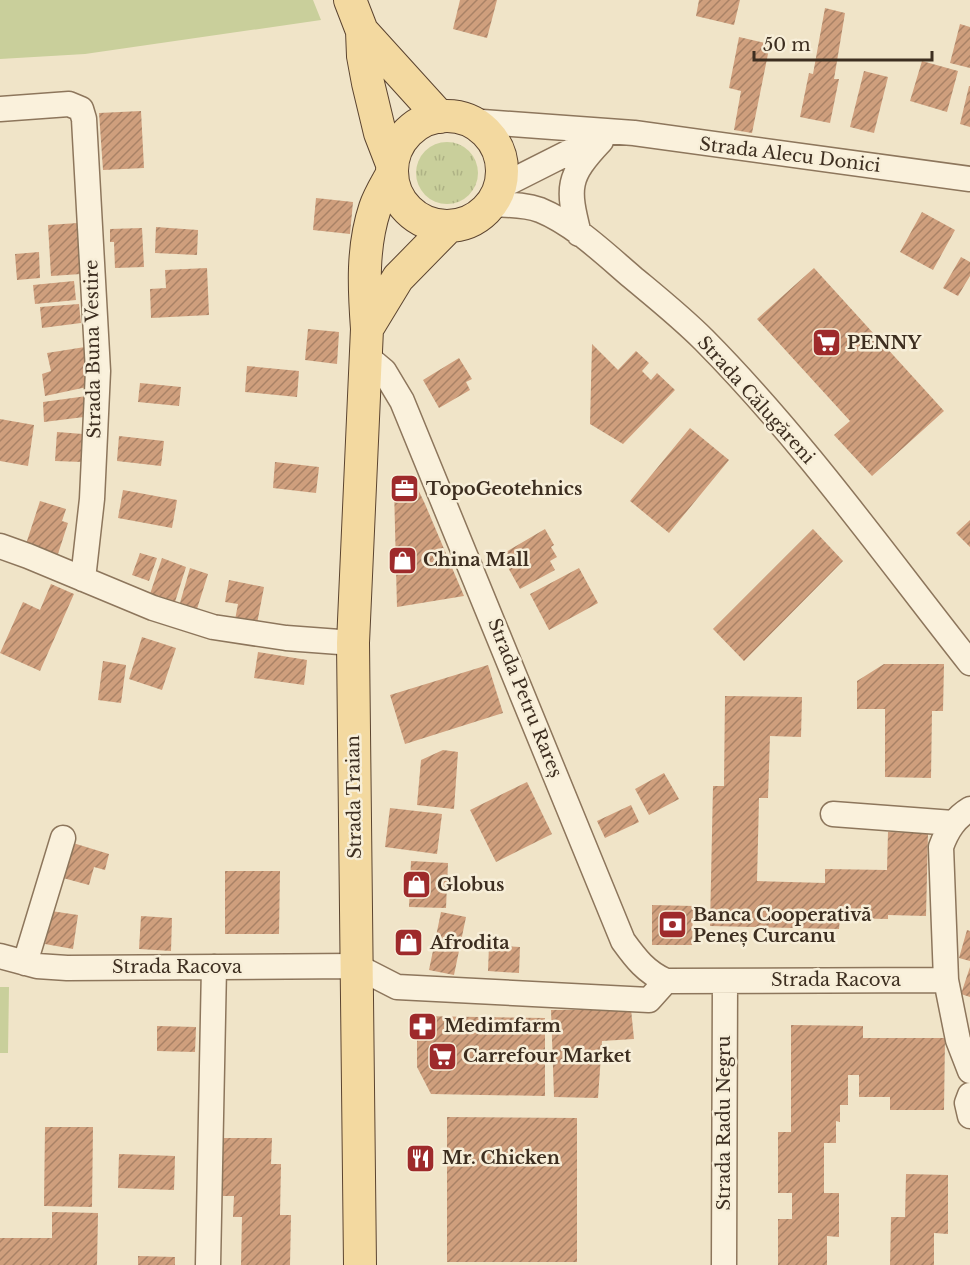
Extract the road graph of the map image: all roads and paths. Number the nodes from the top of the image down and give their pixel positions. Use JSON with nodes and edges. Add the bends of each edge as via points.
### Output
{"nodes":[{"id":1,"x":350,"y":0,"type":"edge"},
{"id":2,"x":362,"y":31,"type":"junction"},
{"id":3,"x":0,"y":109,"type":"edge"},
{"id":4,"x":454,"y":119,"type":"junction"},
{"id":5,"x":611,"y":131,"type":"junction"},
{"id":6,"x":392,"y":169,"type":"junction"},
{"id":7,"x":970,"y":179,"type":"edge"},
{"id":8,"x":494,"y":196,"type":"junction"},
{"id":9,"x":449,"y":226,"type":"junction"},
{"id":10,"x":579,"y":234,"type":"junction"},
{"id":11,"x":366,"y":342,"type":"junction"},
{"id":12,"x":0,"y":546,"type":"edge"},
{"id":13,"x":83,"y":579,"type":"junction"},
{"id":14,"x":352,"y":643,"type":"junction"},
{"id":15,"x":970,"y":663,"type":"edge"},
{"id":16,"x":833,"y":814,"type":"dead end"},
{"id":17,"x":961,"y":816,"type":"edge"},
{"id":18,"x":63,"y":838,"type":"dead end"},
{"id":19,"x":0,"y":956,"type":"edge"},
{"id":20,"x":25,"y":963,"type":"junction"},
{"id":21,"x":356,"y":966,"type":"junction"},
{"id":22,"x":214,"y":968,"type":"junction"},
{"id":23,"x":946,"y":980,"type":"junction"},
{"id":24,"x":666,"y":981,"type":"junction"},
{"id":25,"x":725,"y":981,"type":"junction"},
{"id":26,"x":970,"y":1071,"type":"edge"},
{"id":27,"x":970,"y":1095,"type":"edge"},
{"id":28,"x":970,"y":1116,"type":"edge"},
{"id":29,"x":208,"y":1265,"type":"edge"},
{"id":30,"x":360,"y":1265,"type":"edge"},
{"id":31,"x":724,"y":1265,"type":"edge"}],
"edges":[{"from":1,"to":2,"type":"main road"},
{"from":2,"to":4,"type":"main road"},
{"from":2,"to":6,"type":"main road","via":[[368,83]]},
{"from":3,"to":13,"type":"street","name":"Strada Buna Vestire","via":[[69,104],[81,109],[84,119],[98,371],[92,499]]},
{"from":4,"to":5,"type":"street","name":"Strada Alecu Donici"},
{"from":4,"to":6,"type":"main road","via":[[426,120],[413,127],[396,150]]},
{"from":4,"to":8,"type":"main road","via":[[488,135],[495,145],[501,171]]},
{"from":5,"to":7,"type":"street","name":"Strada Alecu Donici"},
{"from":5,"to":8,"type":"street"},
{"from":5,"to":10,"type":"street","via":[[575,173],[572,207]]},
{"from":6,"to":9,"type":"main road","via":[[394,188],[410,212],[422,220]]},
{"from":6,"to":11,"type":"main road","name":"Strada Traian","via":[[367,238]]},
{"from":8,"to":9,"type":"main road","via":[[468,222]]},
{"from":8,"to":10,"type":"street","name":"Strada Călugăreni","via":[[540,210]]},
{"from":9,"to":11,"type":"main road","name":"Strada Traian","via":[[398,278]]},
{"from":10,"to":15,"type":"street","name":"Strada Călugăreni","via":[[668,307],[741,379],[792,437]]},
{"from":11,"to":14,"type":"main road","name":"Strada Traian"},
{"from":11,"to":24,"type":"street","name":"Strada Petru Rareș","via":[[402,400],[623,940],[638,963]]},
{"from":12,"to":13,"type":"street"},
{"from":13,"to":14,"type":"street","via":[[213,627]]},
{"from":14,"to":21,"type":"main road","name":"Strada Traian"},
{"from":16,"to":17,"type":"street"},
{"from":17,"to":23,"type":"street","via":[[946,832],[941,847]]},
{"from":18,"to":20,"type":"street"},
{"from":19,"to":20,"type":"street","name":"Strada Racova"},
{"from":20,"to":22,"type":"street","name":"Strada Racova","via":[[68,968]]},
{"from":21,"to":22,"type":"street","name":"Strada Racova"},
{"from":21,"to":24,"type":"street","via":[[396,987],[649,1000]]},
{"from":21,"to":30,"type":"main road","name":"Strada Traian"},
{"from":22,"to":29,"type":"street"},
{"from":23,"to":25,"type":"street","name":"Strada Racova"},
{"from":23,"to":26,"type":"street","via":[[958,1040]]},
{"from":24,"to":25,"type":"street"},
{"from":25,"to":31,"type":"street","name":"Strada Radu Negru"},
{"from":27,"to":28,"type":"street"}]}
